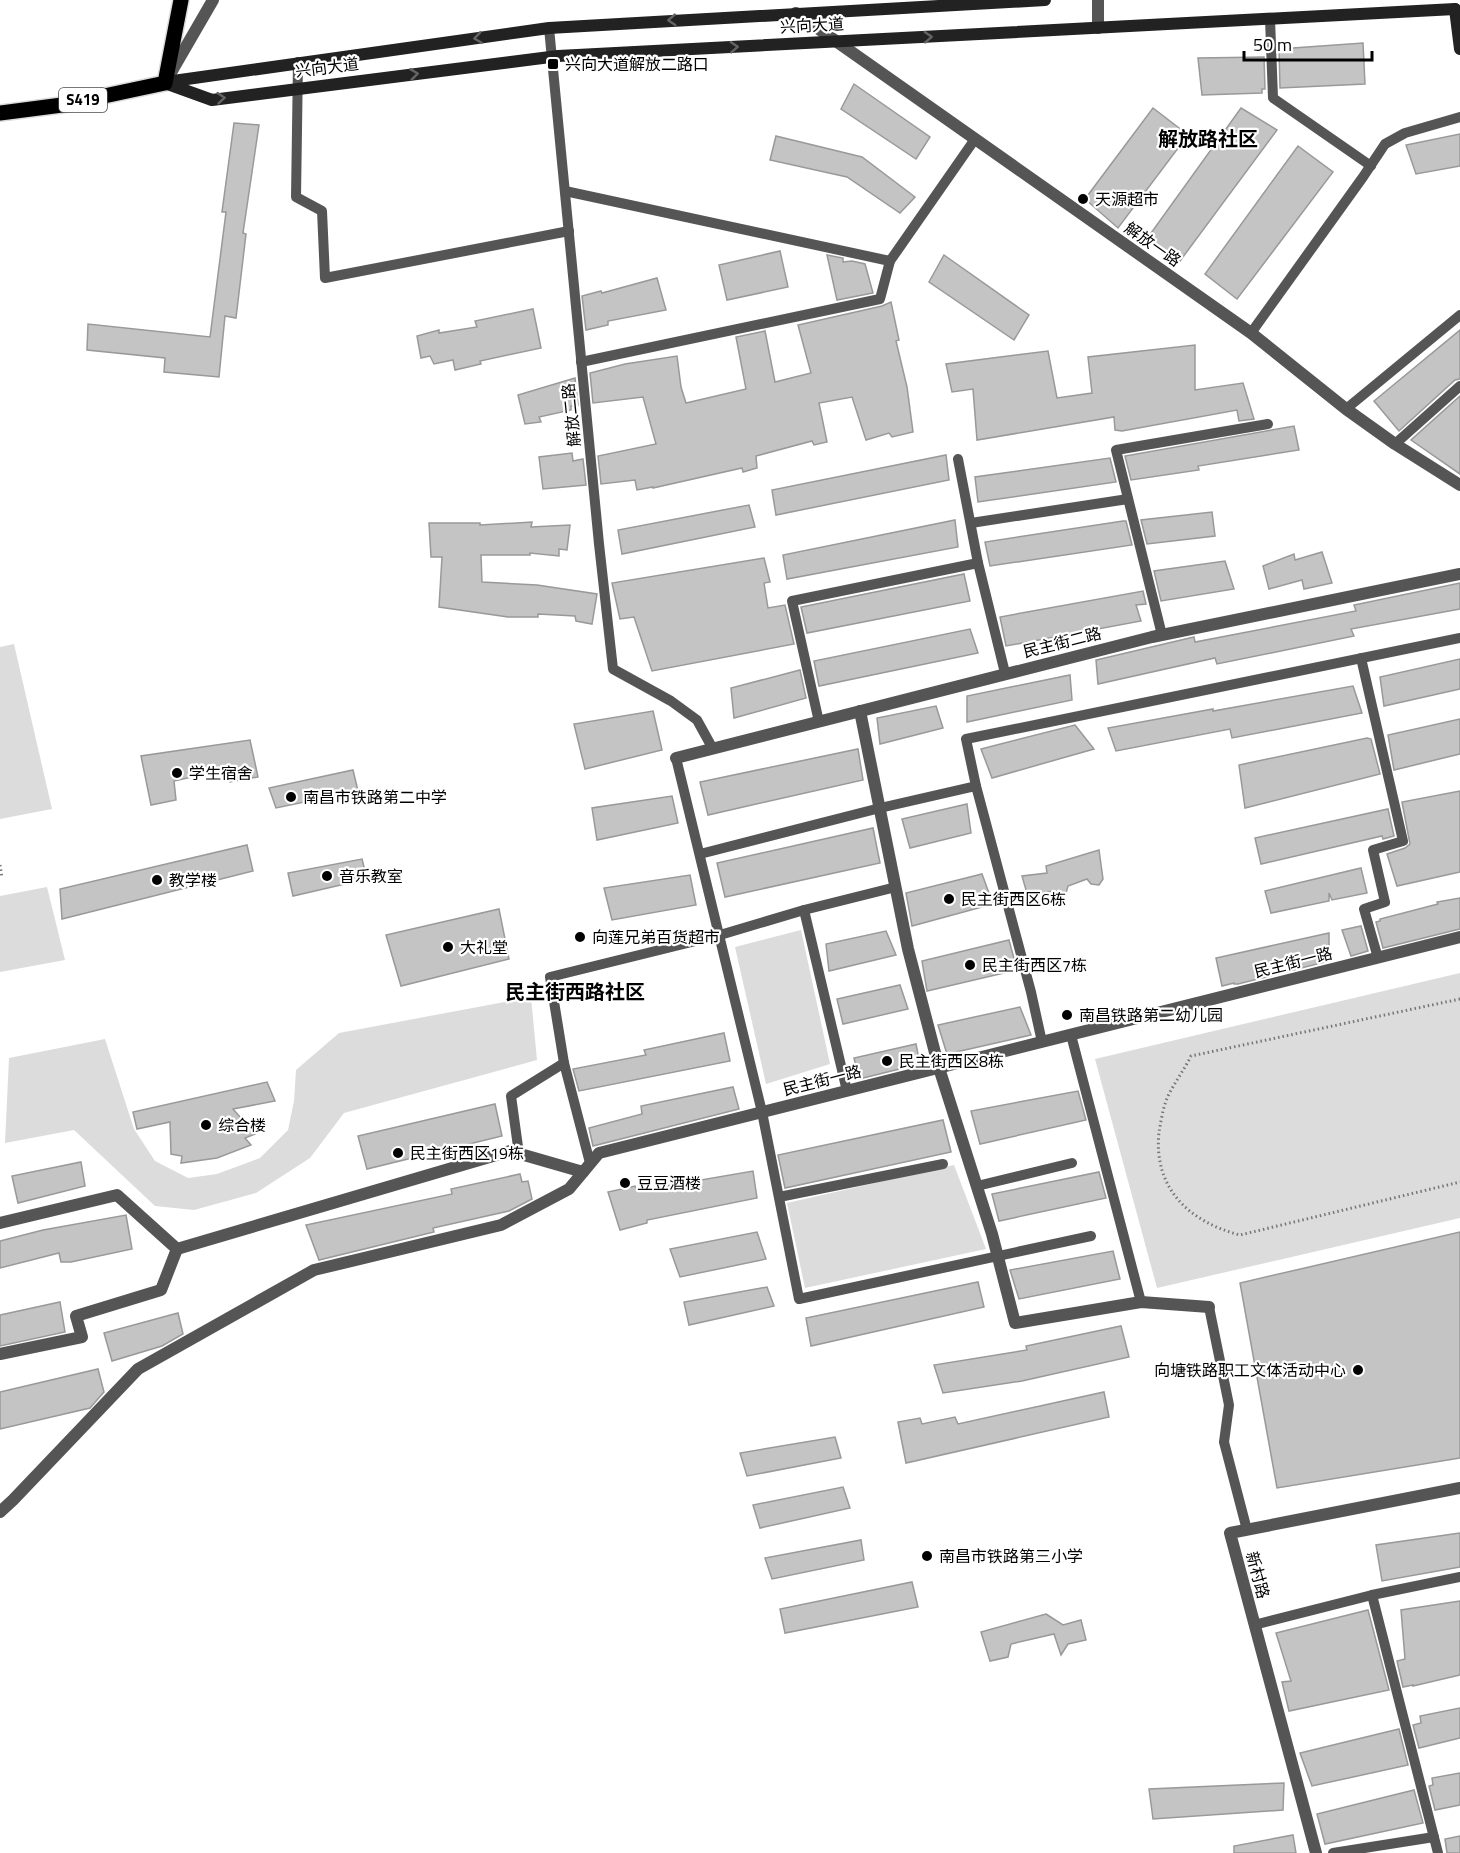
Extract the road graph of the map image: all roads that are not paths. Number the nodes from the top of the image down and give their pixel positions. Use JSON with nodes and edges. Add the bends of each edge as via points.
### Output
{"nodes":[{"id":1,"x":181,"y":0,"type":"edge"},
{"id":2,"x":213,"y":0,"type":"edge"},
{"id":3,"x":1045,"y":0,"type":"edge"},
{"id":4,"x":1098,"y":0,"type":"edge"},
{"id":5,"x":1451,"y":5,"type":"edge"},
{"id":6,"x":796,"y":13,"type":"junction"},
{"id":7,"x":1270,"y":19,"type":"junction"},
{"id":8,"x":549,"y":28,"type":"junction"},
{"id":9,"x":1098,"y":28,"type":"junction"},
{"id":10,"x":837,"y":41,"type":"junction"},
{"id":11,"x":1460,"y":49,"type":"edge"},
{"id":12,"x":552,"y":57,"type":"junction"},
{"id":13,"x":298,"y":62,"type":"junction"},
{"id":14,"x":165,"y":82,"type":"junction"},
{"id":15,"x":299,"y":89,"type":"junction"},
{"id":16,"x":0,"y":113,"type":"edge"},
{"id":17,"x":1460,"y":117,"type":"edge"},
{"id":18,"x":975,"y":139,"type":"junction"},
{"id":19,"x":1371,"y":166,"type":"junction"},
{"id":20,"x":565,"y":191,"type":"junction"},
{"id":21,"x":569,"y":231,"type":"junction"},
{"id":22,"x":890,"y":261,"type":"junction"},
{"id":23,"x":1460,"y":315,"type":"edge"},
{"id":24,"x":1251,"y":333,"type":"junction"},
{"id":25,"x":581,"y":362,"type":"junction"},
{"id":26,"x":1460,"y":386,"type":"edge"},
{"id":27,"x":1346,"y":409,"type":"junction"},
{"id":28,"x":1268,"y":424,"type":"dead end"},
{"id":29,"x":1395,"y":444,"type":"junction"},
{"id":30,"x":958,"y":459,"type":"dead end"},
{"id":31,"x":1460,"y":485,"type":"edge"},
{"id":32,"x":1128,"y":499,"type":"junction"},
{"id":33,"x":971,"y":524,"type":"junction"},
{"id":34,"x":978,"y":563,"type":"junction"},
{"id":35,"x":1460,"y":574,"type":"edge"},
{"id":36,"x":1162,"y":635,"type":"junction"},
{"id":37,"x":1460,"y":638,"type":"edge"},
{"id":38,"x":1361,"y":658,"type":"junction"},
{"id":39,"x":1005,"y":674,"type":"junction"},
{"id":40,"x":860,"y":711,"type":"junction"},
{"id":41,"x":819,"y":722,"type":"junction"},
{"id":42,"x":713,"y":749,"type":"junction"},
{"id":43,"x":676,"y":758,"type":"joint"},
{"id":44,"x":976,"y":786,"type":"junction"},
{"id":45,"x":880,"y":808,"type":"junction"},
{"id":46,"x":700,"y":854,"type":"junction"},
{"id":47,"x":896,"y":887,"type":"junction"},
{"id":48,"x":804,"y":910,"type":"junction"},
{"id":49,"x":720,"y":935,"type":"junction"},
{"id":50,"x":1460,"y":937,"type":"edge"},
{"id":51,"x":1378,"y":958,"type":"junction"},
{"id":52,"x":1071,"y":1035,"type":"junction"},
{"id":53,"x":1042,"y":1042,"type":"junction"},
{"id":54,"x":564,"y":1063,"type":"junction"},
{"id":55,"x":939,"y":1068,"type":"junction"},
{"id":56,"x":847,"y":1091,"type":"junction"},
{"id":57,"x":762,"y":1112,"type":"junction"},
{"id":58,"x":519,"y":1154,"type":"junction"},
{"id":59,"x":1072,"y":1163,"type":"dead end"},
{"id":60,"x":943,"y":1164,"type":"dead end"},
{"id":61,"x":587,"y":1168,"type":"junction"},
{"id":62,"x":977,"y":1186,"type":"junction"},
{"id":63,"x":779,"y":1197,"type":"junction"},
{"id":64,"x":0,"y":1223,"type":"edge"},
{"id":65,"x":1091,"y":1236,"type":"dead end"},
{"id":66,"x":177,"y":1249,"type":"junction"},
{"id":67,"x":998,"y":1257,"type":"junction"},
{"id":68,"x":1141,"y":1302,"type":"junction"},
{"id":69,"x":1209,"y":1307,"type":"joint"},
{"id":70,"x":0,"y":1354,"type":"edge"},
{"id":71,"x":1460,"y":1488,"type":"edge"},
{"id":72,"x":0,"y":1512,"type":"edge"},
{"id":73,"x":1247,"y":1530,"type":"junction"},
{"id":74,"x":1460,"y":1577,"type":"edge"},
{"id":75,"x":1372,"y":1595,"type":"junction"},
{"id":76,"x":1254,"y":1625,"type":"junction"},
{"id":77,"x":1434,"y":1837,"type":"junction"},
{"id":78,"x":1316,"y":1853,"type":"edge"},
{"id":79,"x":1333,"y":1853,"type":"edge"},
{"id":80,"x":1438,"y":1853,"type":"edge"}],
"edges":[{"from":1,"to":14,"type":"main road"},
{"from":2,"to":14,"type":"street"},
{"from":3,"to":6,"type":"street","name":"兴向大道"},
{"from":4,"to":9,"type":"street"},
{"from":5,"to":7,"type":"street","name":"兴向大道"},
{"from":5,"to":11,"type":"street"},
{"from":6,"to":8,"type":"street","name":"兴向大道","one_way":true},
{"from":6,"to":10,"type":"street","name":"解放一路"},
{"from":7,"to":9,"type":"street","name":"兴向大道"},
{"from":7,"to":19,"type":"lane","via":[[1274,98]]},
{"from":8,"to":12,"type":"lane","name":"解放二路"},
{"from":8,"to":13,"type":"street","name":"兴向大道","one_way":true},
{"from":10,"to":9,"type":"street","name":"兴向大道","one_way":true},
{"from":12,"to":10,"type":"street","name":"兴向大道","one_way":true},
{"from":10,"to":18,"type":"street","name":"解放一路"},
{"from":15,"to":12,"type":"street","name":"兴向大道","one_way":true},
{"from":12,"to":20,"type":"lane","name":"解放二路"},
{"from":13,"to":14,"type":"street","name":"兴向大道"},
{"from":13,"to":15,"type":"lane"},
{"from":14,"to":15,"type":"street","name":"兴向大道","one_way":true,"via":[[212,100]]},
{"from":14,"to":16,"type":"main road","name":"兴向大道","number":"S419","via":[[62,105]]},
{"from":15,"to":21,"type":"lane","via":[[296,197],[322,211],[325,278]]},
{"from":17,"to":19,"type":"lane","via":[[1405,133],[1385,144]]},
{"from":18,"to":22,"type":"lane"},
{"from":18,"to":24,"type":"street","name":"解放一路"},
{"from":19,"to":24,"type":"lane"},
{"from":20,"to":21,"type":"lane","name":"解放二路"},
{"from":20,"to":22,"type":"lane"},
{"from":21,"to":25,"type":"lane","name":"解放二路"},
{"from":22,"to":25,"type":"lane","via":[[880,299]]},
{"from":23,"to":27,"type":"lane"},
{"from":24,"to":27,"type":"street","name":"解放一路"},
{"from":25,"to":42,"type":"lane","name":"解放二路","via":[[613,669],[671,701],[696,720]]},
{"from":26,"to":29,"type":"lane"},
{"from":27,"to":29,"type":"street","name":"解放一路"},
{"from":28,"to":32,"type":"lane","via":[[1116,450]]},
{"from":29,"to":31,"type":"street","name":"解放一路"},
{"from":30,"to":33,"type":"lane"},
{"from":32,"to":33,"type":"lane"},
{"from":32,"to":36,"type":"lane"},
{"from":33,"to":34,"type":"lane"},
{"from":34,"to":39,"type":"lane"},
{"from":34,"to":41,"type":"lane","via":[[792,601]]},
{"from":35,"to":36,"type":"street","name":"民主街二路"},
{"from":36,"to":39,"type":"street","name":"民主街二路"},
{"from":37,"to":38,"type":"lane"},
{"from":38,"to":44,"type":"lane","via":[[966,739]]},
{"from":38,"to":51,"type":"lane","via":[[1403,841],[1373,850],[1385,902],[1364,909]]},
{"from":39,"to":40,"type":"street","name":"民主街二路"},
{"from":40,"to":41,"type":"street","name":"民主街二路"},
{"from":40,"to":45,"type":"street"},
{"from":41,"to":42,"type":"street","name":"民主街二路"},
{"from":42,"to":43,"type":"street","name":"民主街二路"},
{"from":43,"to":46,"type":"lane"},
{"from":44,"to":45,"type":"lane"},
{"from":44,"to":53,"type":"lane"},
{"from":45,"to":46,"type":"lane"},
{"from":45,"to":47,"type":"street"},
{"from":46,"to":49,"type":"lane"},
{"from":47,"to":48,"type":"lane"},
{"from":47,"to":55,"type":"street"},
{"from":48,"to":49,"type":"lane"},
{"from":48,"to":56,"type":"lane"},
{"from":49,"to":54,"type":"lane","via":[[550,977]]},
{"from":49,"to":57,"type":"lane"},
{"from":50,"to":51,"type":"street","name":"民主街一路"},
{"from":51,"to":52,"type":"street","name":"民主街一路"},
{"from":52,"to":53,"type":"street","name":"民主街一路"},
{"from":52,"to":68,"type":"lane"},
{"from":53,"to":55,"type":"street","name":"民主街一路"},
{"from":54,"to":58,"type":"lane","via":[[511,1096]]},
{"from":54,"to":61,"type":"lane"},
{"from":55,"to":56,"type":"street","name":"民主街一路"},
{"from":55,"to":62,"type":"street"},
{"from":56,"to":57,"type":"street","name":"民主街一路"},
{"from":57,"to":61,"type":"street","name":"民主街一路","via":[[599,1153]]},
{"from":57,"to":63,"type":"lane"},
{"from":58,"to":61,"type":"street"},
{"from":58,"to":66,"type":"street","via":[[510,1152]]},
{"from":59,"to":62,"type":"lane"},
{"from":60,"to":63,"type":"lane"},
{"from":61,"to":72,"type":"street","name":"民主街一路","via":[[569,1189],[501,1225],[314,1270],[138,1370]]},
{"from":62,"to":67,"type":"street"},
{"from":63,"to":67,"type":"lane","via":[[799,1299]]},
{"from":64,"to":66,"type":"street","via":[[117,1195]]},
{"from":65,"to":67,"type":"lane"},
{"from":66,"to":70,"type":"street","via":[[161,1290],[76,1316],[82,1337]]},
{"from":67,"to":68,"type":"street","via":[[1015,1323]]},
{"from":68,"to":69,"type":"street"},
{"from":69,"to":73,"type":"lane","via":[[1229,1405],[1224,1442]]},
{"from":71,"to":73,"type":"street","name":"新村路"},
{"from":73,"to":76,"type":"street","name":"新村路","via":[[1230,1533]]},
{"from":74,"to":75,"type":"lane"},
{"from":75,"to":76,"type":"lane"},
{"from":75,"to":77,"type":"lane"},
{"from":76,"to":78,"type":"street","name":"新村路"},
{"from":77,"to":79,"type":"lane"},
{"from":77,"to":80,"type":"lane"}]}
